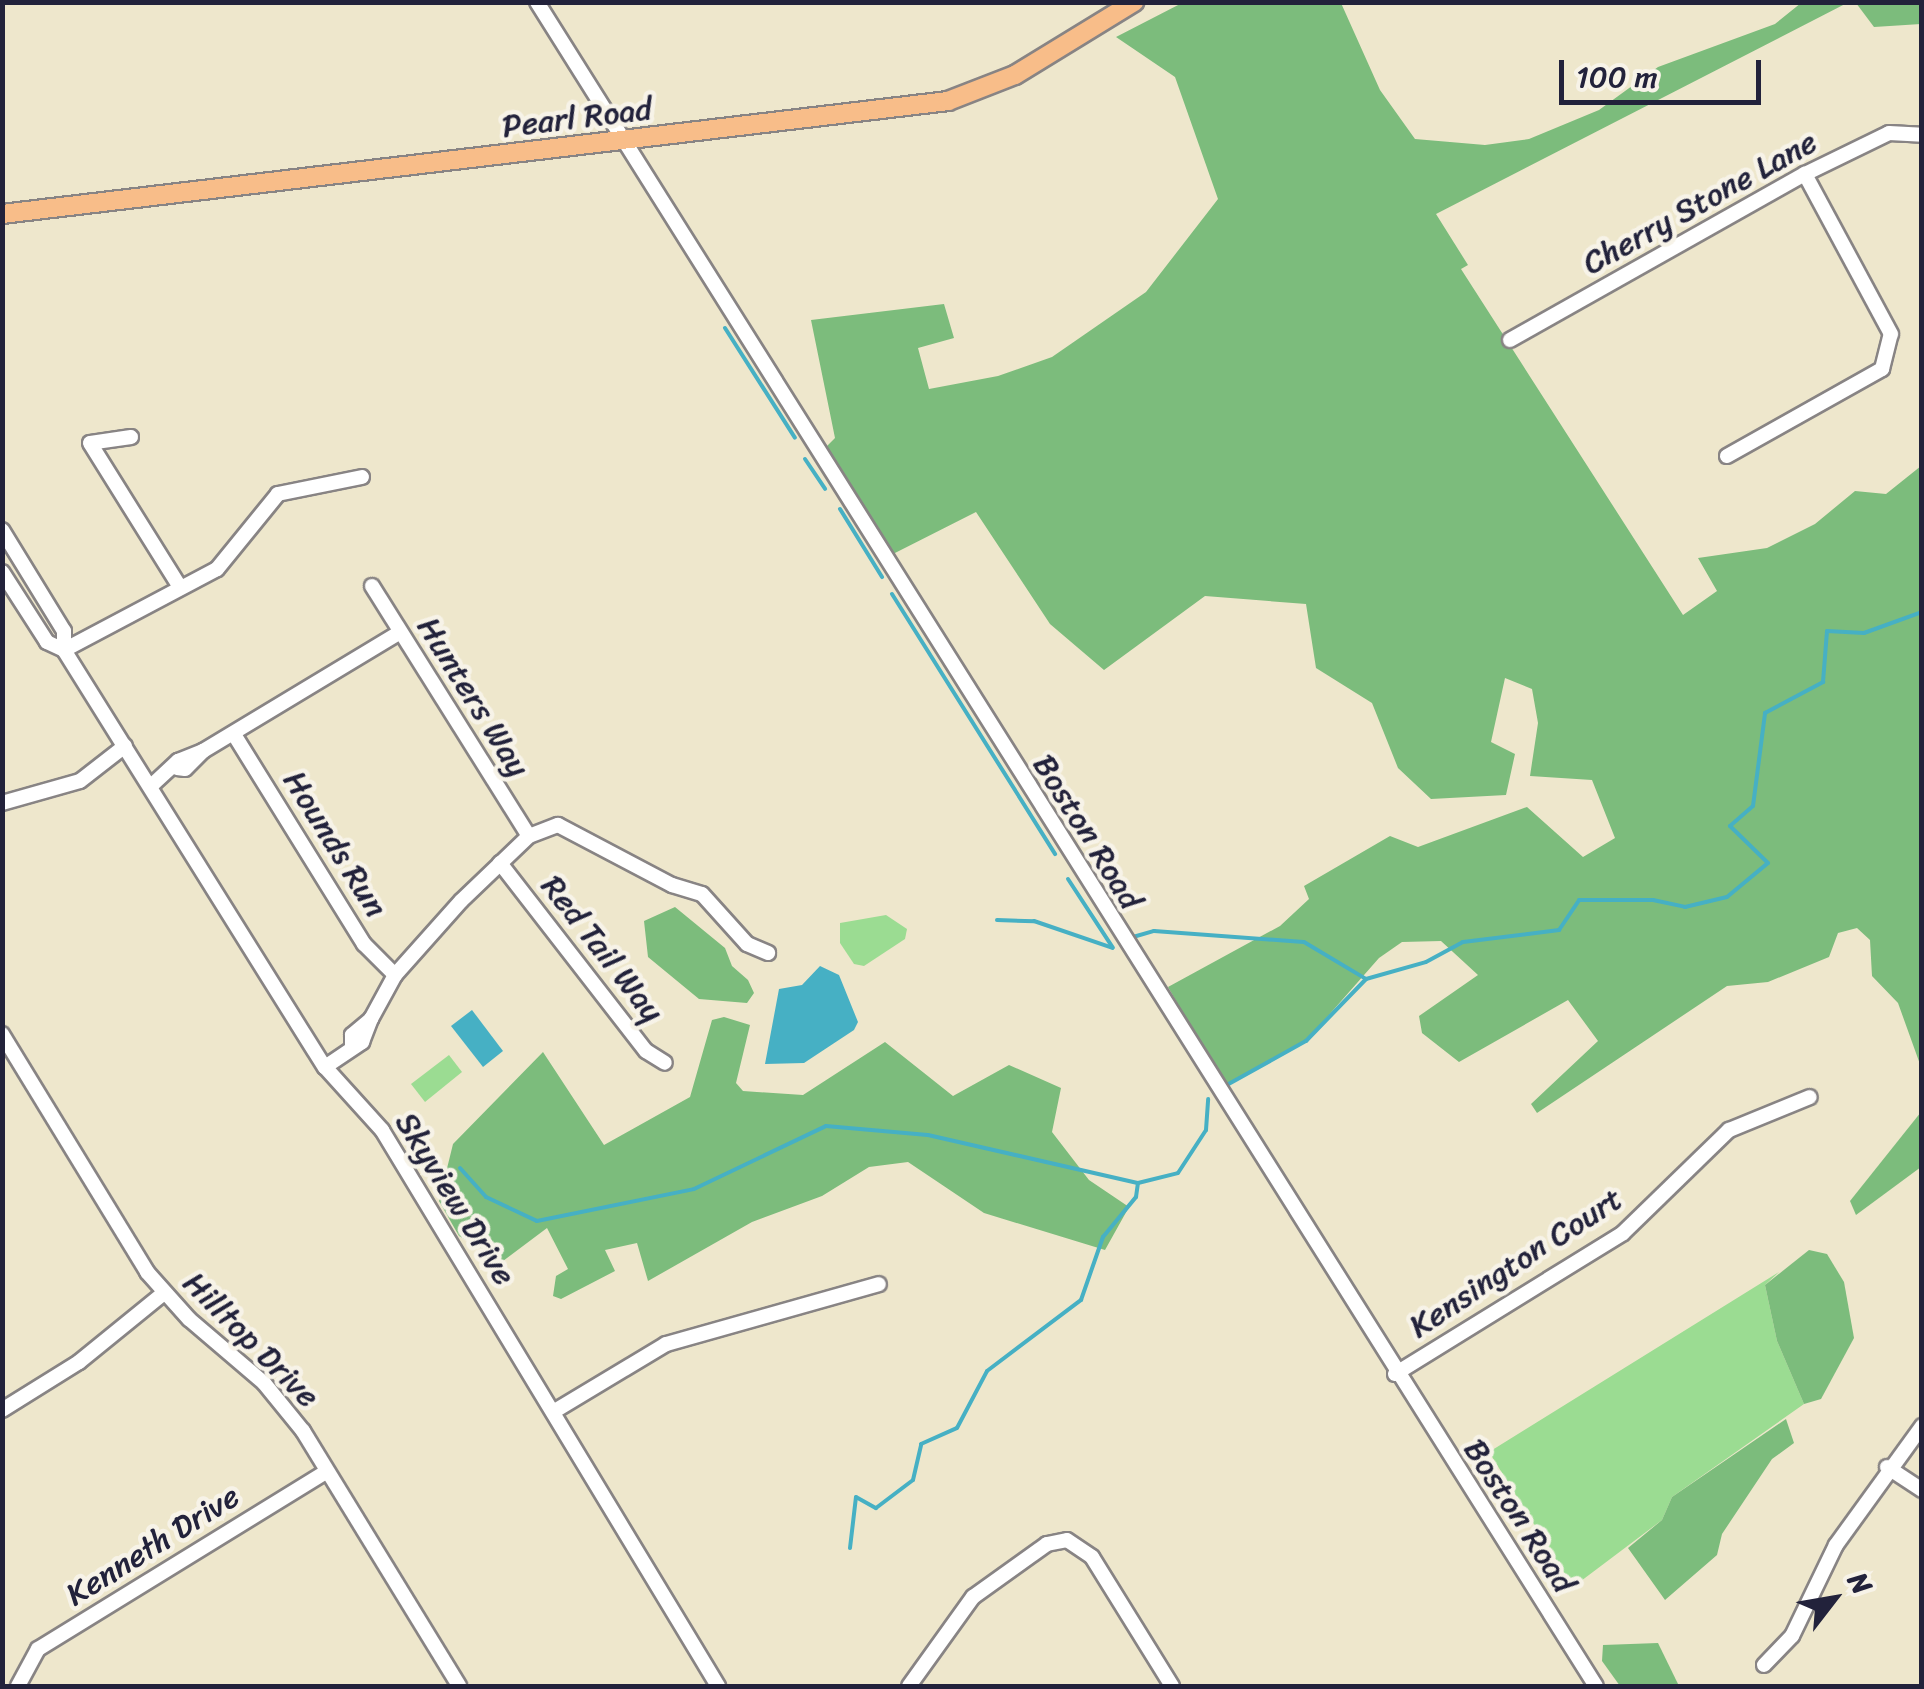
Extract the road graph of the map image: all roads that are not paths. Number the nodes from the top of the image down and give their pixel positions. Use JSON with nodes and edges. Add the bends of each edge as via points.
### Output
{"nodes":[{"id":1,"x":537,"y":2,"type":"edge"},
{"id":2,"x":1134,"y":2,"type":"edge"},
{"id":3,"x":1922,"y":135,"type":"edge"},
{"id":4,"x":624,"y":144,"type":"junction"},
{"id":5,"x":1804,"y":174,"type":"junction"},
{"id":6,"x":2,"y":214,"type":"edge"},
{"id":7,"x":1510,"y":340,"type":"dead end"},
{"id":8,"x":130,"y":437,"type":"dead end"},
{"id":9,"x":1726,"y":456,"type":"dead end"},
{"id":10,"x":362,"y":477,"type":"dead end"},
{"id":11,"x":2,"y":530,"type":"edge"},
{"id":12,"x":2,"y":572,"type":"edge"},
{"id":13,"x":180,"y":586,"type":"junction"},
{"id":14,"x":372,"y":586,"type":"dead end"},
{"id":15,"x":400,"y":632,"type":"junction"},
{"id":16,"x":64,"y":650,"type":"junction"},
{"id":17,"x":235,"y":736,"type":"junction"},
{"id":18,"x":125,"y":746,"type":"junction"},
{"id":19,"x":151,"y":786,"type":"junction"},
{"id":20,"x":2,"y":803,"type":"edge"},
{"id":21,"x":529,"y":836,"type":"junction"},
{"id":22,"x":500,"y":864,"type":"junction"},
{"id":23,"x":768,"y":954,"type":"dead end"},
{"id":24,"x":395,"y":976,"type":"junction"},
{"id":25,"x":2,"y":1034,"type":"edge"},
{"id":26,"x":665,"y":1063,"type":"dead end"},
{"id":27,"x":325,"y":1068,"type":"junction"},
{"id":28,"x":1810,"y":1096,"type":"dead end"},
{"id":29,"x":879,"y":1284,"type":"dead end"},
{"id":30,"x":164,"y":1293,"type":"junction"},
{"id":31,"x":1395,"y":1374,"type":"junction"},
{"id":32,"x":2,"y":1410,"type":"edge"},
{"id":33,"x":553,"y":1412,"type":"junction"},
{"id":34,"x":1922,"y":1426,"type":"edge"},
{"id":35,"x":1887,"y":1467,"type":"junction"},
{"id":36,"x":328,"y":1471,"type":"junction"},
{"id":37,"x":1922,"y":1490,"type":"edge"},
{"id":38,"x":1764,"y":1665,"type":"dead end"},
{"id":39,"x":18,"y":1682,"type":"edge"},
{"id":40,"x":459,"y":1686,"type":"edge"},
{"id":41,"x":718,"y":1686,"type":"edge"},
{"id":42,"x":909,"y":1686,"type":"edge"},
{"id":43,"x":1172,"y":1686,"type":"edge"},
{"id":44,"x":1596,"y":1686,"type":"edge"}],
"edges":[{"from":1,"to":4,"type":"street","name":"Boston Road"},
{"from":2,"to":4,"type":"main road","name":"Pearl Road","via":[[1015,75],[948,101]]},
{"from":3,"to":5,"type":"street","name":"Cherry Stone Lane","via":[[1889,134]]},
{"from":4,"to":6,"type":"main road","name":"Pearl Road"},
{"from":4,"to":31,"type":"street","name":"Boston Road"},
{"from":5,"to":7,"type":"street","name":"Cherry Stone Lane"},
{"from":5,"to":9,"type":"street","via":[[1891,334],[1882,369]]},
{"from":8,"to":13,"type":"street","via":[[90,443]]},
{"from":10,"to":13,"type":"street","via":[[278,494],[228,558]]},
{"from":11,"to":16,"type":"street","name":"Skyview Drive","via":[[64,631]]},
{"from":12,"to":16,"type":"street","name":"Skyview Drive","via":[[47,642]]},
{"from":13,"to":16,"type":"street"},
{"from":14,"to":15,"type":"street","name":"Hunters Way"},
{"from":15,"to":17,"type":"street"},
{"from":15,"to":21,"type":"street","name":"Hunters Way"},
{"from":16,"to":18,"type":"street","name":"Skyview Drive"},
{"from":17,"to":19,"type":"street","via":[[178,761]]},
{"from":17,"to":24,"type":"street","name":"Hounds Run","via":[[364,944]]},
{"from":18,"to":19,"type":"street","name":"Skyview Drive"},
{"from":18,"to":20,"type":"street","via":[[80,781]]},
{"from":19,"to":27,"type":"street","name":"Skyview Drive"},
{"from":21,"to":22,"type":"street"},
{"from":21,"to":23,"type":"street","via":[[572,828],[655,877],[702,894],[747,944]]},
{"from":22,"to":24,"type":"street"},
{"from":22,"to":26,"type":"street","name":"Red Tail Way","via":[[634,1037]]},
{"from":24,"to":27,"type":"street","via":[[370,1030]]},
{"from":25,"to":30,"type":"street","name":"Hilltop Drive"},
{"from":27,"to":33,"type":"street","name":"Skyview Drive","via":[[382,1130]]},
{"from":28,"to":31,"type":"street","name":"Kensington Court","via":[[1729,1130],[1623,1233]]},
{"from":29,"to":33,"type":"street","via":[[666,1344]]},
{"from":30,"to":32,"type":"street","via":[[80,1362]]},
{"from":30,"to":36,"type":"street","name":"Hilltop Drive","via":[[264,1383]]},
{"from":31,"to":44,"type":"street","name":"Boston Road"},
{"from":33,"to":41,"type":"street","name":"Skyview Drive"},
{"from":34,"to":35,"type":"street"},
{"from":35,"to":37,"type":"street"},
{"from":35,"to":38,"type":"street","via":[[1836,1545],[1792,1636]]},
{"from":36,"to":39,"type":"street","name":"Kenneth Drive","via":[[38,1649]]},
{"from":36,"to":40,"type":"street","name":"Hilltop Drive"},
{"from":42,"to":43,"type":"street","via":[[973,1597],[1047,1544],[1067,1540],[1092,1557]]}]}
